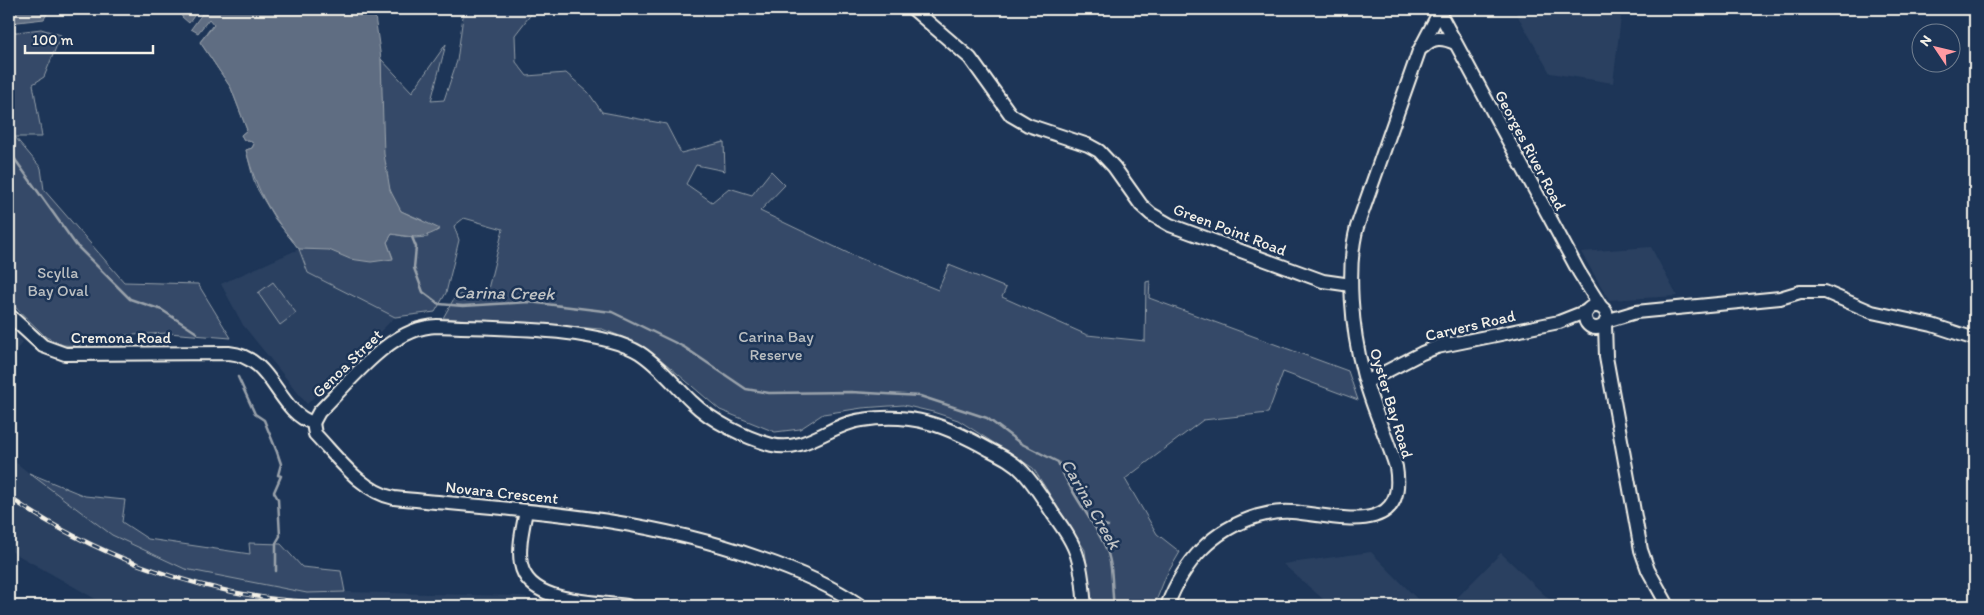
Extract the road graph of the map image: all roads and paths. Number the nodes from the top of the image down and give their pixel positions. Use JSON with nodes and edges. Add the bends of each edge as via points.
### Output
{"nodes":[{"id":1,"x":913,"y":9,"type":"edge"},
{"id":2,"x":1435,"y":10,"type":"edge"},
{"id":3,"x":1455,"y":43,"type":"junction"},
{"id":4,"x":1419,"y":50,"type":"junction"},
{"id":5,"x":1351,"y":286,"type":"junction"},
{"id":6,"x":9,"y":315,"type":"edge"},
{"id":7,"x":1596,"y":316,"type":"junction"},
{"id":8,"x":1975,"y":339,"type":"edge"},
{"id":9,"x":187,"y":352,"type":"joint"},
{"id":10,"x":1366,"y":382,"type":"junction"},
{"id":11,"x":313,"y":423,"type":"junction"},
{"id":12,"x":526,"y":511,"type":"junction"},
{"id":13,"x":627,"y":606,"type":"edge"},
{"id":14,"x":861,"y":606,"type":"edge"},
{"id":15,"x":1085,"y":606,"type":"edge"},
{"id":16,"x":1167,"y":606,"type":"edge"},
{"id":17,"x":1668,"y":606,"type":"edge"}],
"edges":[{"from":1,"to":5,"type":"street","name":"Green Point Road","via":[[970,58],[1011,116],[1099,151],[1136,200],[1151,214],[1170,225],[1262,260],[1332,284]]},
{"from":2,"to":3,"type":"street","name":"Georges River Road"},
{"from":2,"to":4,"type":"street","name":"Oyster Bay Road"},
{"from":3,"to":4,"type":"street","via":[[1433,39]]},
{"from":3,"to":7,"type":"street","name":"Georges River Road","via":[[1579,272]]},
{"from":4,"to":5,"type":"street","name":"Oyster Bay Road","via":[[1357,227],[1350,257]]},
{"from":5,"to":10,"type":"street","name":"Oyster Bay Road","via":[[1358,348]]},
{"from":6,"to":9,"type":"street","name":"Cremona Road","via":[[43,346],[65,354]]},
{"from":7,"to":8,"type":"street","name":"Carvers Road","via":[[1780,298],[1810,291],[1825,292],[1872,312]]},
{"from":7,"to":10,"type":"street","name":"Carvers Road","via":[[1437,347]]},
{"from":7,"to":17,"type":"street","name":"Georges River Road","via":[[1641,550]]},
{"from":9,"to":11,"type":"street","name":"Novara Crescent","via":[[238,353],[252,360],[263,369],[298,414]]},
{"from":10,"to":16,"type":"street","name":"Oyster Bay Road","via":[[1396,467],[1398,480],[1390,505],[1363,520],[1291,512],[1246,520],[1214,539],[1192,558]]},
{"from":11,"to":12,"type":"street","name":"Novara Crescent","via":[[315,434],[379,494]]},
{"from":11,"to":15,"type":"street","name":"Genoa Street","via":[[319,412],[394,339],[416,328],[437,326],[572,334],[619,343],[652,362],[693,404],[713,419],[772,445],[796,446],[848,422],[878,418],[924,421],[951,429],[1010,460],[1035,486],[1074,548],[1080,566]]},
{"from":12,"to":13,"type":"street","via":[[520,558],[526,578],[535,588],[550,595]]},
{"from":12,"to":14,"type":"street","name":"Novara Crescent","via":[[633,523],[705,540],[777,564]]}]}
